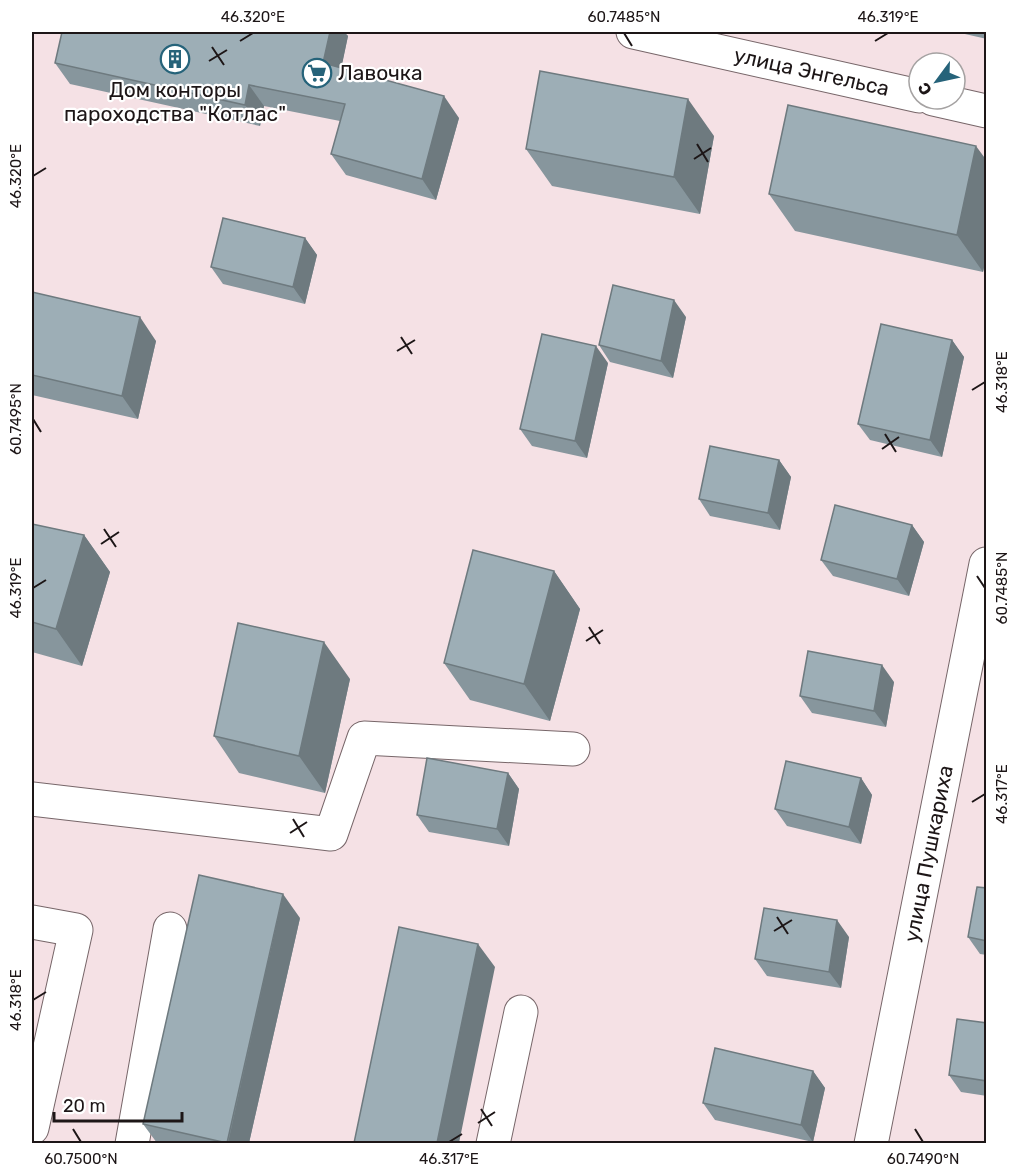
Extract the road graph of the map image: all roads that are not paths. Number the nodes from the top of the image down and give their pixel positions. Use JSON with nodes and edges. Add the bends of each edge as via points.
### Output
{"nodes":[{"id":1,"x":633,"y":32,"type":"edge"},
{"id":2,"x":667,"y":35,"type":"edge"},
{"id":3,"x":907,"y":93,"type":"edge"},
{"id":4,"x":967,"y":107,"type":"edge"},
{"id":5,"x":987,"y":111,"type":"edge"},
{"id":6,"x":987,"y":564,"type":"edge"},
{"id":7,"x":573,"y":749,"type":"dead end"},
{"id":8,"x":32,"y":799,"type":"edge"},
{"id":9,"x":32,"y":922,"type":"edge"},
{"id":10,"x":170,"y":929,"type":"dead end"},
{"id":11,"x":521,"y":1011,"type":"dead end"},
{"id":12,"x":32,"y":1128,"type":"edge"},
{"id":13,"x":132,"y":1143,"type":"edge"},
{"id":14,"x":493,"y":1143,"type":"edge"},
{"id":15,"x":871,"y":1143,"type":"edge"}],
"edges":[{"from":1,"to":2,"type":"street","name":"улица Энгельса"},
{"from":2,"to":3,"type":"street","name":"улица Энгельса"},
{"from":4,"to":5,"type":"street"},
{"from":6,"to":15,"type":"street","name":"улица Пушкариха"},
{"from":7,"to":8,"type":"street","via":[[364,738],[331,834]]},
{"from":9,"to":12,"type":"street","via":[[76,930]]},
{"from":10,"to":13,"type":"street"},
{"from":11,"to":14,"type":"street"}]}
